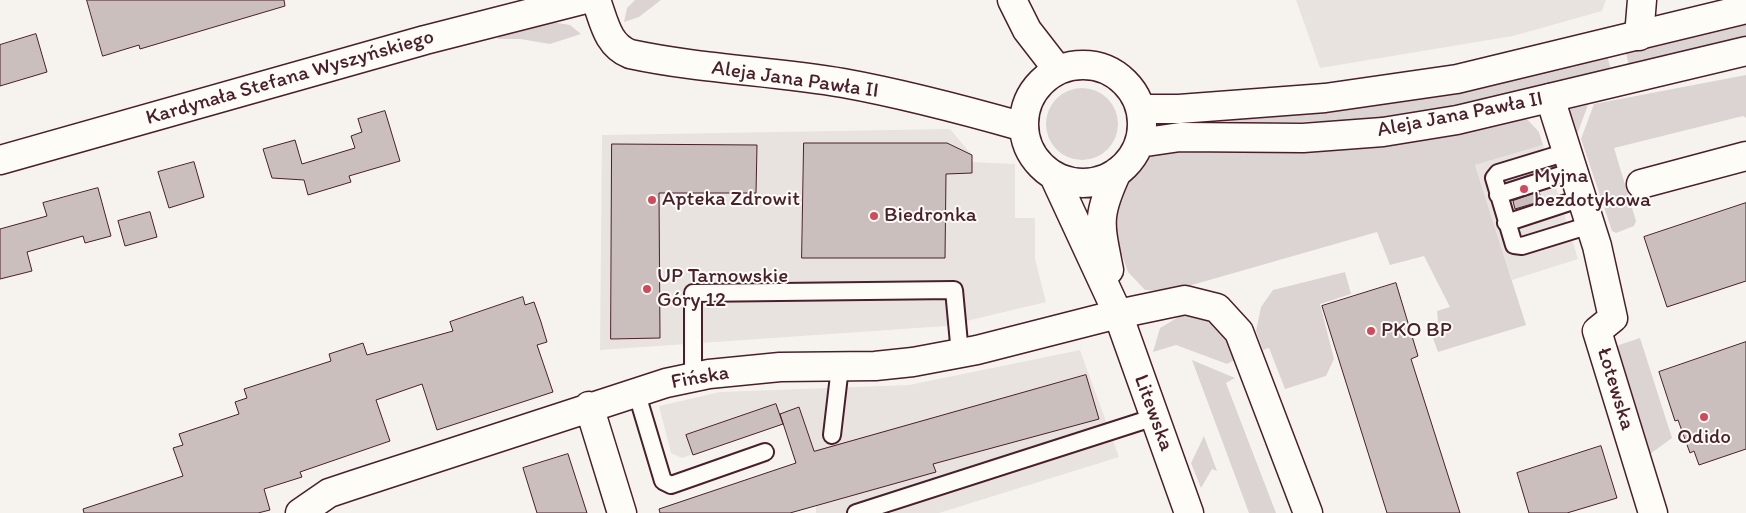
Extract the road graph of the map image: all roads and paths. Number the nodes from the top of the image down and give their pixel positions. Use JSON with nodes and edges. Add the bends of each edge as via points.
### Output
{"nodes":[{"id":1,"x":582,"y":0,"type":"edge"},
{"id":2,"x":596,"y":0,"type":"edge"},
{"id":3,"x":1012,"y":0,"type":"edge"},
{"id":4,"x":1642,"y":0,"type":"edge"},
{"id":5,"x":1746,"y":10,"type":"edge"},
{"id":6,"x":1639,"y":36,"type":"junction"},
{"id":7,"x":1744,"y":53,"type":"edge"},
{"id":8,"x":1058,"y":70,"type":"junction"},
{"id":9,"x":1550,"y":98,"type":"junction"},
{"id":10,"x":1141,"y":109,"type":"junction"},
{"id":11,"x":1024,"y":127,"type":"junction"},
{"id":12,"x":1139,"y":143,"type":"junction"},
{"id":13,"x":1746,"y":156,"type":"edge"},
{"id":14,"x":0,"y":160,"type":"edge"},
{"id":15,"x":1570,"y":162,"type":"junction"},
{"id":16,"x":1117,"y":172,"type":"junction"},
{"id":17,"x":1054,"y":176,"type":"junction"},
{"id":18,"x":1641,"y":184,"type":"dead end"},
{"id":19,"x":1582,"y":198,"type":"junction"},
{"id":20,"x":1506,"y":223,"type":"junction"},
{"id":21,"x":1590,"y":225,"type":"junction"},
{"id":22,"x":1118,"y":314,"type":"junction"},
{"id":23,"x":960,"y":354,"type":"junction"},
{"id":24,"x":840,"y":367,"type":"junction"},
{"id":25,"x":693,"y":377,"type":"junction"},
{"id":26,"x":636,"y":391,"type":"junction"},
{"id":27,"x":589,"y":406,"type":"junction"},
{"id":28,"x":1154,"y":417,"type":"junction"},
{"id":29,"x":832,"y":436,"type":"dead end"},
{"id":30,"x":765,"y":452,"type":"dead end"},
{"id":31,"x":300,"y":513,"type":"edge"},
{"id":32,"x":622,"y":513,"type":"edge"},
{"id":33,"x":856,"y":513,"type":"edge"},
{"id":34,"x":1189,"y":513,"type":"edge"},
{"id":35,"x":1308,"y":513,"type":"edge"},
{"id":36,"x":1653,"y":513,"type":"edge"}],
"edges":[{"from":1,"to":14,"type":"street","name":"Kardynała Stefana Wyszyńskiego","via":[[425,40]]},
{"from":2,"to":11,"type":"street","name":"Aleja Jana Pawła II","via":[[610,40],[630,54],[712,68],[842,83],[955,107]]},
{"from":3,"to":8,"type":"street","via":[[1027,30]]},
{"from":4,"to":6,"type":"street"},
{"from":5,"to":6,"type":"street","name":"Aleja Jana Pawła II"},
{"from":6,"to":10,"type":"street","name":"Aleja Jana Pawła II","via":[[1457,79],[1386,90],[1325,98]]},
{"from":7,"to":9,"type":"street","name":"Aleja Jana Pawła II"},
{"from":8,"to":10,"type":"street","via":[[1076,65],[1096,66],[1113,73],[1128,85]]},
{"from":8,"to":11,"type":"street","via":[[1040,84],[1031,97]]},
{"from":9,"to":12,"type":"street","name":"Aleja Jana Pawła II","via":[[1457,120],[1383,132],[1303,138],[1180,137]]},
{"from":9,"to":15,"type":"street","name":"Łotewska"},
{"from":10,"to":12,"type":"street"},
{"from":11,"to":17,"type":"street","via":[[1028,146],[1035,158]]},
{"from":12,"to":16,"type":"street","via":[[1133,156]]},
{"from":13,"to":18,"type":"street"},
{"from":15,"to":19,"type":"street","name":"Łotewska"},
{"from":15,"to":20,"type":"lane","via":[[1498,195]]},
{"from":16,"to":17,"type":"street","via":[[1096,182],[1073,182]]},
{"from":16,"to":22,"type":"street","name":"Litewska","via":[[1105,198],[1100,223]]},
{"from":17,"to":22,"type":"street","name":"Litewska"},
{"from":19,"to":20,"type":"lane"},
{"from":19,"to":21,"type":"street","name":"Łotewska"},
{"from":20,"to":21,"type":"lane","via":[[1514,245],[1522,246]]},
{"from":21,"to":36,"type":"street","name":"Łotewska","via":[[1613,318],[1597,331]]},
{"from":22,"to":23,"type":"street","name":"Fińska"},
{"from":22,"to":28,"type":"street","name":"Litewska"},
{"from":22,"to":35,"type":"street","via":[[1185,300],[1217,308],[1239,332]]},
{"from":23,"to":24,"type":"street","name":"Fińska","via":[[913,362]]},
{"from":23,"to":25,"type":"lane","via":[[954,290],[693,293]]},
{"from":24,"to":25,"type":"street","name":"Fińska","via":[[780,367]]},
{"from":24,"to":29,"type":"lane"},
{"from":25,"to":26,"type":"street","name":"Fińska"},
{"from":26,"to":27,"type":"street","name":"Fińska"},
{"from":26,"to":30,"type":"lane","via":[[663,481],[672,485]]},
{"from":27,"to":31,"type":"street","name":"Fińska","via":[[337,490]]},
{"from":27,"to":32,"type":"street"},
{"from":28,"to":33,"type":"lane"},
{"from":28,"to":34,"type":"street","name":"Litewska"}]}
